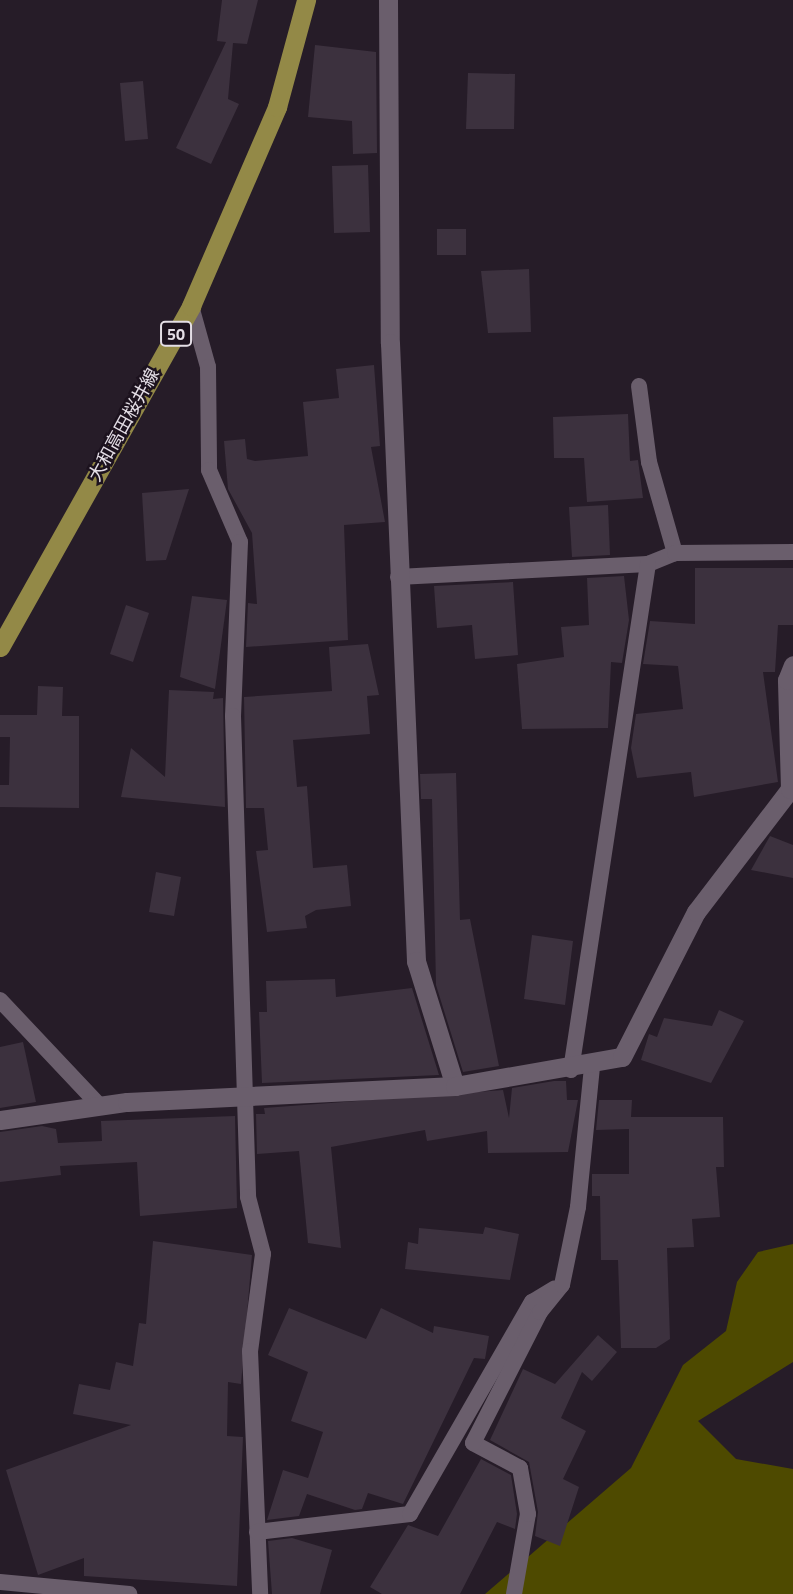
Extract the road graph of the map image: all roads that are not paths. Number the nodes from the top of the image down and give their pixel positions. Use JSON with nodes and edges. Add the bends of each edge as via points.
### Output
{"nodes":[{"id":1,"x":306,"y":0,"type":"edge"},
{"id":2,"x":388,"y":0,"type":"edge"},
{"id":3,"x":191,"y":306,"type":"junction"},
{"id":4,"x":639,"y":386,"type":"dead end"},
{"id":5,"x":793,"y":552,"type":"edge"},
{"id":6,"x":675,"y":553,"type":"junction"},
{"id":7,"x":648,"y":564,"type":"junction"},
{"id":8,"x":398,"y":577,"type":"junction"},
{"id":9,"x":0,"y":647,"type":"edge"},
{"id":10,"x":793,"y":665,"type":"edge"},
{"id":11,"x":0,"y":1000,"type":"edge"},
{"id":12,"x":592,"y":1067,"type":"junction"},
{"id":13,"x":570,"y":1070,"type":"junction"},
{"id":14,"x":455,"y":1086,"type":"junction"},
{"id":15,"x":243,"y":1096,"type":"junction"},
{"id":16,"x":100,"y":1106,"type":"junction"},
{"id":17,"x":0,"y":1120,"type":"edge"},
{"id":18,"x":562,"y":1284,"type":"junction"},
{"id":19,"x":257,"y":1532,"type":"junction"},
{"id":20,"x":0,"y":1582,"type":"edge"},
{"id":21,"x":129,"y":1594,"type":"edge"},
{"id":22,"x":260,"y":1594,"type":"edge"},
{"id":23,"x":514,"y":1594,"type":"edge"}],
"edges":[{"from":1,"to":3,"type":"main road","name":"大和高田桜井線","number":"50","via":[[277,107]]},
{"from":2,"to":8,"type":"street","via":[[385,125]]},
{"from":3,"to":9,"type":"main road","name":"大和高田桜井線","number":"50"},
{"from":3,"to":15,"type":"lane","via":[[208,367],[209,470],[240,542],[233,716]]},
{"from":4,"to":6,"type":"lane","via":[[649,462]]},
{"from":5,"to":6,"type":"lane"},
{"from":6,"to":7,"type":"lane"},
{"from":7,"to":8,"type":"lane"},
{"from":7,"to":13,"type":"lane"},
{"from":8,"to":14,"type":"street","via":[[416,961]]},
{"from":10,"to":12,"type":"street","via":[[788,680],[790,789],[696,912],[622,1058]]},
{"from":11,"to":16,"type":"lane"},
{"from":12,"to":13,"type":"street"},
{"from":12,"to":18,"type":"lane","via":[[578,1207]]},
{"from":13,"to":14,"type":"street"},
{"from":14,"to":15,"type":"street"},
{"from":15,"to":16,"type":"street"},
{"from":15,"to":19,"type":"lane","via":[[248,1197],[263,1254],[250,1351]]},
{"from":16,"to":17,"type":"street"},
{"from":18,"to":19,"type":"lane","via":[[532,1302],[410,1514]]},
{"from":18,"to":23,"type":"lane","via":[[540,1312],[473,1443],[520,1468],[528,1514]]},
{"from":19,"to":22,"type":"lane"},
{"from":20,"to":21,"type":"lane"}]}
